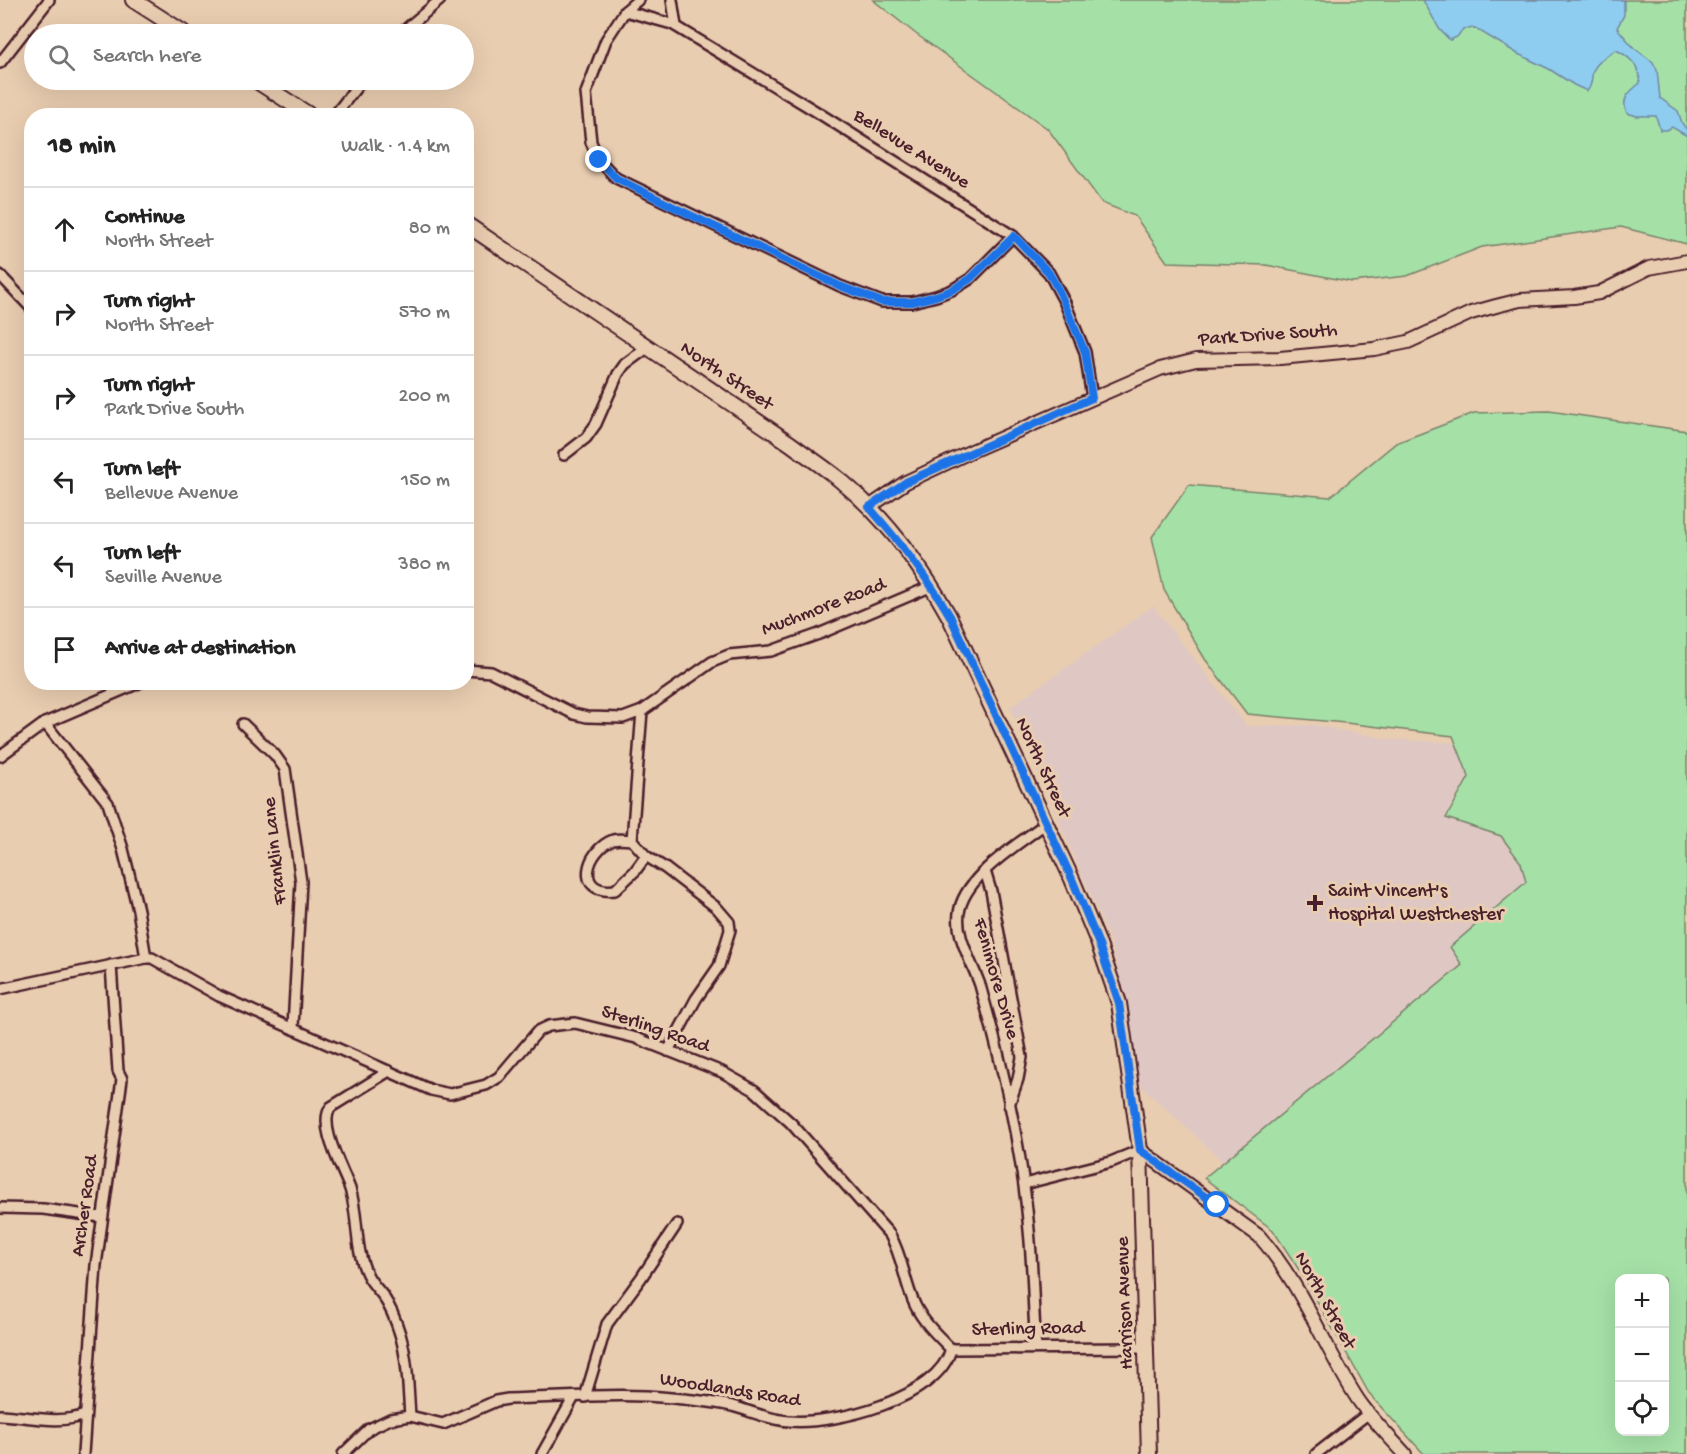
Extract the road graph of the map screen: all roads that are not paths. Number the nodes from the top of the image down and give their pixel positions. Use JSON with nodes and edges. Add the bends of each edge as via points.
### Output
{"nodes":[{"id":1,"x":48,"y":0,"type":"edge"},
{"id":2,"x":133,"y":0,"type":"edge"},
{"id":3,"x":440,"y":0,"type":"edge"},
{"id":4,"x":638,"y":0,"type":"edge"},
{"id":5,"x":672,"y":0,"type":"edge"},
{"id":6,"x":626,"y":11,"type":"junction"},
{"id":7,"x":30,"y":24,"type":"edge"},
{"id":8,"x":170,"y":24,"type":"edge"},
{"id":9,"x":412,"y":24,"type":"edge"},
{"id":10,"x":676,"y":26,"type":"junction"},
{"id":11,"x":24,"y":32,"type":"edge"},
{"id":12,"x":0,"y":63,"type":"edge"},
{"id":13,"x":271,"y":90,"type":"edge"},
{"id":14,"x":354,"y":90,"type":"edge"},
{"id":15,"x":299,"y":108,"type":"edge"},
{"id":16,"x":340,"y":108,"type":"edge"},
{"id":17,"x":474,"y":229,"type":"edge"},
{"id":18,"x":1014,"y":236,"type":"junction"},
{"id":19,"x":1687,"y":261,"type":"edge"},
{"id":20,"x":0,"y":275,"type":"edge"},
{"id":21,"x":24,"y":300,"type":"edge"},
{"id":22,"x":647,"y":348,"type":"junction"},
{"id":23,"x":1092,"y":398,"type":"junction"},
{"id":24,"x":564,"y":455,"type":"dead end"},
{"id":25,"x":869,"y":507,"type":"junction"},
{"id":26,"x":932,"y":586,"type":"junction"},
{"id":27,"x":474,"y":671,"type":"edge"},
{"id":28,"x":122,"y":690,"type":"edge"},
{"id":29,"x":642,"y":711,"type":"junction"},
{"id":30,"x":45,"y":723,"type":"junction"},
{"id":31,"x":243,"y":724,"type":"dead end"},
{"id":32,"x":0,"y":756,"type":"edge"},
{"id":33,"x":1046,"y":823,"type":"junction"},
{"id":34,"x":632,"y":840,"type":"junction"},
{"id":35,"x":646,"y":856,"type":"junction"},
{"id":36,"x":985,"y":871,"type":"junction"},
{"id":37,"x":146,"y":958,"type":"junction"},
{"id":38,"x":111,"y":965,"type":"junction"},
{"id":39,"x":0,"y":989,"type":"edge"},
{"id":40,"x":293,"y":1027,"type":"junction"},
{"id":41,"x":668,"y":1051,"type":"junction"},
{"id":42,"x":389,"y":1071,"type":"junction"},
{"id":43,"x":1009,"y":1105,"type":"junction"},
{"id":44,"x":1140,"y":1150,"type":"junction"},
{"id":45,"x":1024,"y":1184,"type":"junction"},
{"id":46,"x":0,"y":1208,"type":"edge"},
{"id":47,"x":101,"y":1217,"type":"junction"},
{"id":48,"x":677,"y":1224,"type":"dead end"},
{"id":49,"x":1036,"y":1347,"type":"junction"},
{"id":50,"x":1148,"y":1347,"type":"junction"},
{"id":51,"x":951,"y":1349,"type":"junction"},
{"id":52,"x":574,"y":1397,"type":"junction"},
{"id":53,"x":585,"y":1397,"type":"junction"},
{"id":54,"x":1369,"y":1413,"type":"junction"},
{"id":55,"x":0,"y":1415,"type":"edge"},
{"id":56,"x":85,"y":1415,"type":"junction"},
{"id":57,"x":410,"y":1416,"type":"junction"},
{"id":58,"x":83,"y":1454,"type":"edge"},
{"id":59,"x":343,"y":1454,"type":"edge"},
{"id":60,"x":542,"y":1454,"type":"edge"},
{"id":61,"x":1149,"y":1454,"type":"edge"},
{"id":62,"x":1316,"y":1454,"type":"edge"},
{"id":63,"x":1405,"y":1454,"type":"edge"}],
"edges":[{"from":1,"to":7,"type":"street"},
{"from":2,"to":8,"type":"main road"},
{"from":3,"to":9,"type":"street"},
{"from":4,"to":6,"type":"street"},
{"from":5,"to":10,"type":"street"},
{"from":6,"to":10,"type":"street","name":"Bellevue Avenue"},
{"from":6,"to":18,"type":"street","via":[[606,40],[586,93],[591,142],[599,160],[616,178],[840,286],[882,302],[912,302],[952,290],[970,279]]},
{"from":10,"to":18,"type":"street","name":"Bellevue Avenue"},
{"from":11,"to":12,"type":"street"},
{"from":13,"to":15,"type":"main road"},
{"from":14,"to":16,"type":"street"},
{"from":17,"to":22,"type":"main road","name":"North Street"},
{"from":18,"to":23,"type":"street","name":"Bellevue Avenue","via":[[1049,273],[1060,293],[1085,352]]},
{"from":19,"to":23,"type":"street","name":"Park Drive South","via":[[1649,268],[1599,293],[1520,300],[1471,313],[1408,342],[1280,358],[1196,360],[1160,369]]},
{"from":20,"to":21,"type":"street"},
{"from":22,"to":24,"type":"street","via":[[625,364],[596,424],[586,438]]},
{"from":22,"to":25,"type":"main road","name":"North Street","via":[[809,457]]},
{"from":23,"to":25,"type":"street","name":"Park Drive South","via":[[906,482]]},
{"from":25,"to":26,"type":"main road","name":"North Street"},
{"from":26,"to":29,"type":"street","name":"Muchmore Road","via":[[771,651],[729,655],[712,662]]},
{"from":26,"to":33,"type":"main road","name":"North Street","via":[[950,616]]},
{"from":27,"to":29,"type":"street","name":"Muchmore Road","via":[[491,672],[574,714],[623,718]]},
{"from":28,"to":30,"type":"street"},
{"from":29,"to":34,"type":"street"},
{"from":30,"to":32,"type":"street"},
{"from":30,"to":37,"type":"street","via":[[108,803],[138,910]]},
{"from":31,"to":40,"type":"street","name":"Franklin Lane","via":[[285,769],[301,882]]},
{"from":33,"to":36,"type":"street","name":"Fenimore Drive"},
{"from":33,"to":44,"type":"main road","name":"North Street","via":[[1094,931],[1119,1003]]},
{"from":34,"to":35,"type":"street"},
{"from":34,"to":35,"type":"street","via":[[616,839],[594,855],[588,872],[592,885],[615,890]]},
{"from":35,"to":41,"type":"street","via":[[717,908],[726,916],[730,930],[719,966]]},
{"from":36,"to":43,"type":"street","name":"Fenimore Drive","via":[[1022,1057]]},
{"from":36,"to":43,"type":"street","name":"Fenimore Drive","via":[[960,905],[959,929],[980,987]]},
{"from":37,"to":38,"type":"street"},
{"from":37,"to":40,"type":"street","name":"Sterling Road","via":[[159,960],[219,996]]},
{"from":38,"to":39,"type":"street"},
{"from":38,"to":47,"type":"street","name":"Archer Road","via":[[118,1071],[122,1079]]},
{"from":40,"to":42,"type":"street","name":"Sterling Road"},
{"from":41,"to":42,"type":"street","name":"Sterling Road","via":[[636,1038],[562,1023],[538,1032],[499,1077],[475,1089],[440,1092]]},
{"from":41,"to":51,"type":"street","name":"Sterling Road","via":[[722,1072],[754,1090],[791,1123],[890,1235],[915,1306]]},
{"from":42,"to":57,"type":"street","via":[[331,1107],[326,1120],[351,1191],[361,1259],[367,1276],[394,1316],[401,1338]]},
{"from":43,"to":45,"type":"street","name":"Fenimore Drive"},
{"from":44,"to":45,"type":"street","via":[[1111,1162]]},
{"from":44,"to":50,"type":"main road","name":"Harrison Avenue"},
{"from":44,"to":54,"type":"street","name":"North Street","via":[[1259,1236],[1275,1253]]},
{"from":45,"to":49,"type":"street","name":"Fenimore Drive"},
{"from":46,"to":47,"type":"street"},
{"from":47,"to":56,"type":"street","name":"Archer Road"},
{"from":48,"to":53,"type":"street","via":[[607,1324]]},
{"from":49,"to":50,"type":"street","name":"Sterling Road"},
{"from":49,"to":51,"type":"street","name":"Sterling Road"},
{"from":50,"to":61,"type":"main road","name":"Harrison Avenue"},
{"from":51,"to":53,"type":"street","name":"Woodlands Road","via":[[940,1371],[914,1390],[831,1420],[789,1422],[734,1407],[645,1396]]},
{"from":52,"to":53,"type":"street","name":"Woodlands Road"},
{"from":52,"to":57,"type":"street","name":"Woodlands Road","via":[[496,1401],[443,1424]]},
{"from":52,"to":60,"type":"street"},
{"from":54,"to":62,"type":"street"},
{"from":54,"to":63,"type":"street","name":"North Street"},
{"from":55,"to":56,"type":"street","via":[[57,1420]]},
{"from":56,"to":58,"type":"street","name":"Archer Road"},
{"from":57,"to":59,"type":"street","name":"Woodlands Road","via":[[390,1419],[369,1429]]}]}
